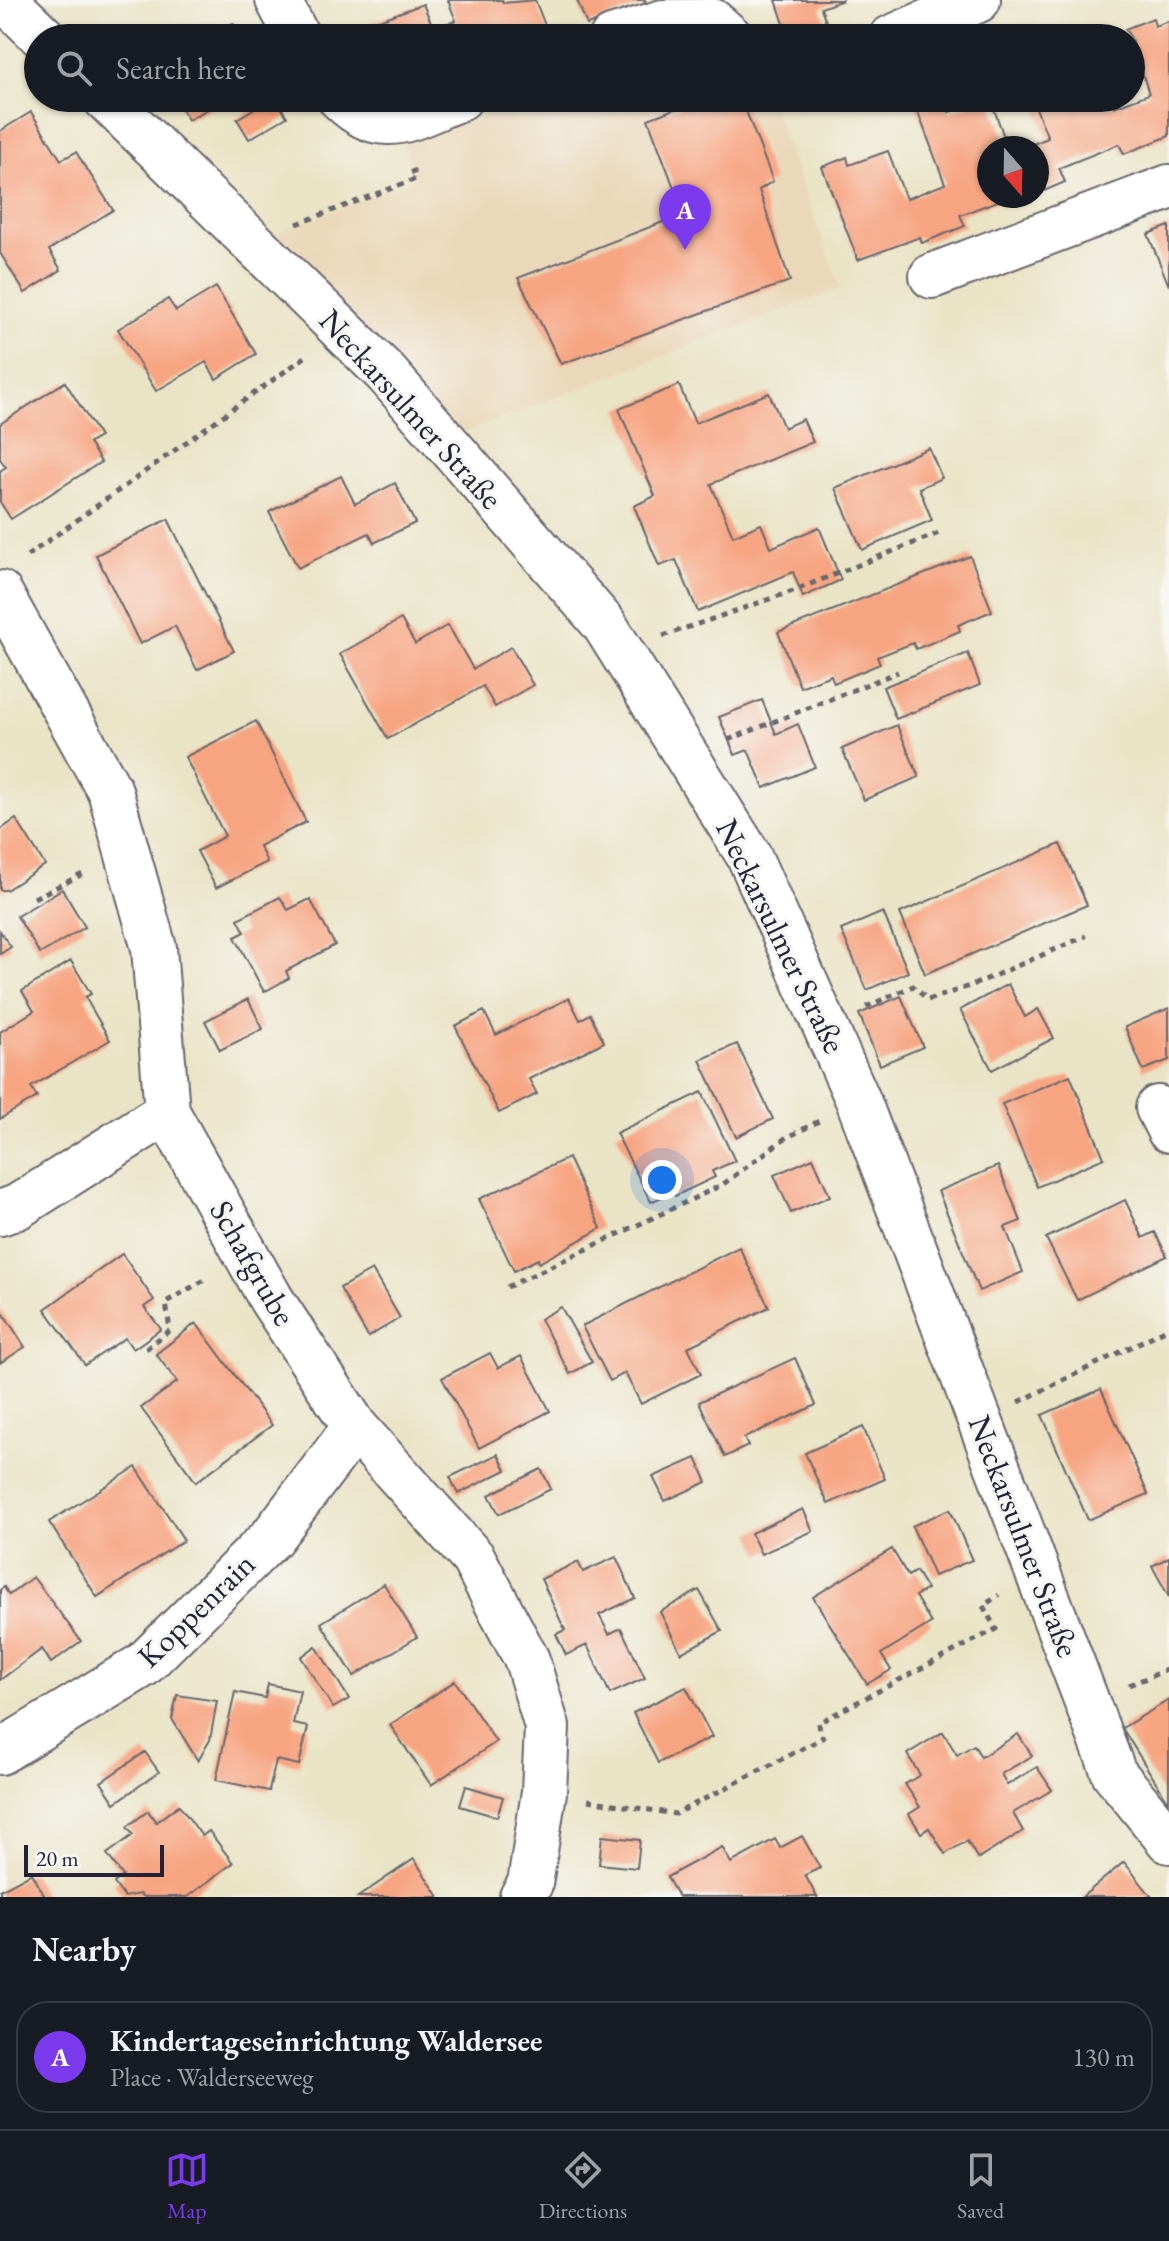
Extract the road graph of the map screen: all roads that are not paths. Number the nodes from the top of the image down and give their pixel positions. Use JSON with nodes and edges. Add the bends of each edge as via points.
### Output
{"nodes":[{"id":1,"x":5,"y":0,"type":"edge"},
{"id":2,"x":278,"y":0,"type":"edge"},
{"id":3,"x":978,"y":0,"type":"edge"},
{"id":4,"x":30,"y":24,"type":"edge"},
{"id":5,"x":291,"y":24,"type":"edge"},
{"id":6,"x":657,"y":24,"type":"edge"},
{"id":7,"x":715,"y":24,"type":"edge"},
{"id":8,"x":923,"y":24,"type":"edge"},
{"id":9,"x":119,"y":112,"type":"edge"},
{"id":10,"x":354,"y":112,"type":"edge"},
{"id":11,"x":424,"y":112,"type":"edge"},
{"id":12,"x":1169,"y":187,"type":"edge"},
{"id":13,"x":932,"y":276,"type":"dead end"},
{"id":14,"x":0,"y":593,"type":"edge"},
{"id":15,"x":167,"y":1112,"type":"junction"},
{"id":16,"x":0,"y":1213,"type":"edge"},
{"id":17,"x":355,"y":1427,"type":"junction"},
{"id":18,"x":0,"y":1752,"type":"edge"},
{"id":19,"x":1169,"y":1841,"type":"edge"},
{"id":20,"x":522,"y":1897,"type":"edge"}],
"edges":[{"from":1,"to":4,"type":"street"},
{"from":2,"to":5,"type":"street"},
{"from":3,"to":8,"type":"street"},
{"from":6,"to":7,"type":"street"},
{"from":9,"to":19,"type":"street","name":"Neckarsulmer Straße","via":[[386,373],[604,624],[749,856],[858,1100],[1114,1773]]},
{"from":10,"to":11,"type":"street","via":[[360,118],[395,123]]},
{"from":12,"to":13,"type":"street"},
{"from":14,"to":15,"type":"street","name":"Schafgrube","via":[[110,791],[154,948]]},
{"from":15,"to":16,"type":"street"},
{"from":15,"to":17,"type":"street","name":"Schafgrube","via":[[247,1255]]},
{"from":17,"to":18,"type":"street","name":"Koppenrain","via":[[272,1537],[143,1665]]},
{"from":17,"to":20,"type":"street","name":"Schafgrube","via":[[473,1558],[520,1647],[547,1727],[544,1792],[530,1884]]}]}
